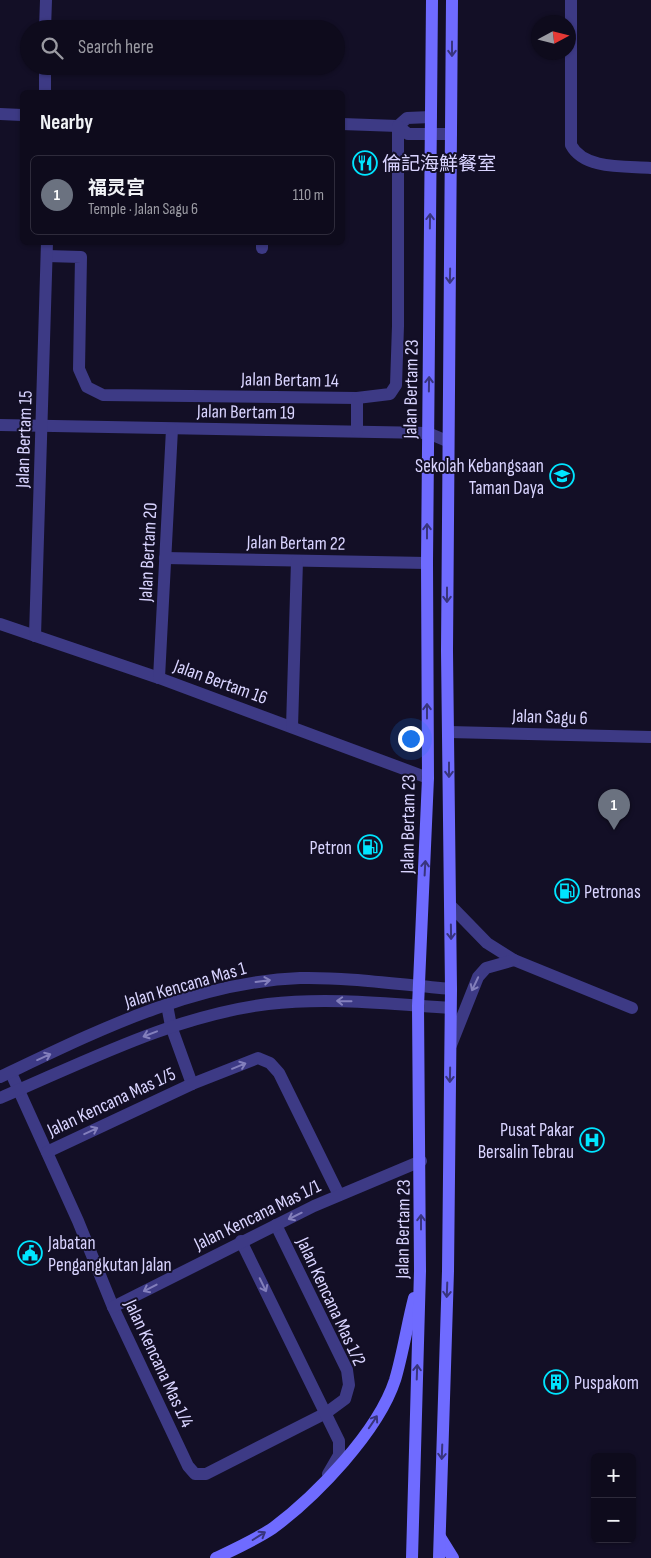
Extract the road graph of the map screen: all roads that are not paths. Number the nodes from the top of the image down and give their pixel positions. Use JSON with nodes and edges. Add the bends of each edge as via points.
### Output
{"nodes":[{"id":1,"x":46,"y":0,"type":"edge"},
{"id":2,"x":432,"y":0,"type":"edge"},
{"id":3,"x":452,"y":0,"type":"edge"},
{"id":4,"x":571,"y":0,"type":"edge"},
{"id":5,"x":46,"y":20,"type":"edge"},
{"id":6,"x":45,"y":75,"type":"edge"},
{"id":7,"x":45,"y":90,"type":"edge"},
{"id":8,"x":0,"y":114,"type":"edge"},
{"id":9,"x":20,"y":115,"type":"edge"},
{"id":10,"x":431,"y":117,"type":"junction"},
{"id":11,"x":345,"y":124,"type":"edge"},
{"id":12,"x":398,"y":126,"type":"junction"},
{"id":13,"x":451,"y":134,"type":"junction"},
{"id":14,"x":431,"y":135,"type":"junction"},
{"id":15,"x":651,"y":168,"type":"edge"},
{"id":16,"x":47,"y":245,"type":"edge"},
{"id":17,"x":47,"y":256,"type":"junction"},
{"id":18,"x":357,"y":398,"type":"junction"},
{"id":19,"x":0,"y":425,"type":"edge"},
{"id":20,"x":42,"y":426,"type":"junction"},
{"id":21,"x":172,"y":429,"type":"junction"},
{"id":22,"x":357,"y":431,"type":"junction"},
{"id":23,"x":428,"y":433,"type":"junction"},
{"id":24,"x":447,"y":442,"type":"junction"},
{"id":25,"x":165,"y":558,"type":"junction"},
{"id":26,"x":297,"y":561,"type":"junction"},
{"id":27,"x":427,"y":563,"type":"junction"},
{"id":28,"x":0,"y":624,"type":"edge"},
{"id":29,"x":35,"y":636,"type":"junction"},
{"id":30,"x":158,"y":678,"type":"junction"},
{"id":31,"x":292,"y":727,"type":"junction"},
{"id":32,"x":448,"y":732,"type":"junction"},
{"id":33,"x":651,"y":737,"type":"edge"},
{"id":34,"x":428,"y":778,"type":"junction"},
{"id":35,"x":450,"y":905,"type":"junction"},
{"id":36,"x":514,"y":960,"type":"junction"},
{"id":37,"x":420,"y":987,"type":"junction"},
{"id":38,"x":451,"y":989,"type":"junction"},
{"id":39,"x":167,"y":1005,"type":"junction"},
{"id":40,"x":418,"y":1006,"type":"junction"},
{"id":41,"x":450,"y":1008,"type":"junction"},
{"id":42,"x":632,"y":1008,"type":"dead end"},
{"id":43,"x":171,"y":1026,"type":"junction"},
{"id":44,"x":451,"y":1045,"type":"junction"},
{"id":45,"x":5,"y":1075,"type":"edge"},
{"id":46,"x":192,"y":1084,"type":"junction"},
{"id":47,"x":18,"y":1090,"type":"junction"},
{"id":48,"x":0,"y":1098,"type":"edge"},
{"id":49,"x":47,"y":1152,"type":"junction"},
{"id":50,"x":421,"y":1161,"type":"junction"},
{"id":51,"x":339,"y":1195,"type":"junction"},
{"id":52,"x":276,"y":1225,"type":"junction"},
{"id":53,"x":241,"y":1242,"type":"junction"},
{"id":54,"x":420,"y":1271,"type":"junction"},
{"id":55,"x":113,"y":1307,"type":"junction"},
{"id":56,"x":326,"y":1413,"type":"junction"},
{"id":57,"x":195,"y":1474,"type":"joint"},
{"id":58,"x":321,"y":1484,"type":"junction"},
{"id":59,"x":440,"y":1537,"type":"junction"},
{"id":60,"x":412,"y":1543,"type":"junction"},
{"id":61,"x":216,"y":1558,"type":"edge"},
{"id":62,"x":400,"y":1558,"type":"edge"},
{"id":63,"x":412,"y":1558,"type":"edge"},
{"id":64,"x":439,"y":1558,"type":"edge"},
{"id":65,"x":453,"y":1558,"type":"edge"}],
"edges":[{"from":1,"to":5,"type":"street"},
{"from":2,"to":10,"type":"street","name":"Jalan Bertam 23"},
{"from":3,"to":13,"type":"street","name":"Jalan Bertam 23","one_way":true},
{"from":4,"to":15,"type":"street","via":[[571,145],[574,152],[594,162]]},
{"from":6,"to":7,"type":"street"},
{"from":8,"to":9,"type":"street"},
{"from":10,"to":12,"type":"street","via":[[407,118]]},
{"from":10,"to":14,"type":"street","name":"Jalan Bertam 23"},
{"from":11,"to":12,"type":"street"},
{"from":12,"to":14,"type":"street","via":[[408,134]]},
{"from":12,"to":18,"type":"street","name":"Jalan Bertam 14","via":[[396,385],[390,394]]},
{"from":13,"to":14,"type":"street"},
{"from":13,"to":24,"type":"street","name":"Jalan Bertam 23","one_way":true},
{"from":23,"to":14,"type":"street","name":"Jalan Bertam 23","one_way":true},
{"from":16,"to":17,"type":"street","name":"Jalan Bertam 15"},
{"from":17,"to":18,"type":"street","name":"Jalan Bertam 14","via":[[81,257],[79,369],[86,387],[103,395]]},
{"from":17,"to":20,"type":"street","name":"Jalan Bertam 15"},
{"from":18,"to":22,"type":"street"},
{"from":19,"to":20,"type":"street","name":"Jalan Bertam 19"},
{"from":20,"to":21,"type":"street","name":"Jalan Bertam 19"},
{"from":20,"to":29,"type":"street","name":"Jalan Bertam 15"},
{"from":21,"to":22,"type":"street","name":"Jalan Bertam 19"},
{"from":21,"to":25,"type":"street","name":"Jalan Bertam 20"},
{"from":22,"to":23,"type":"street","name":"Jalan Bertam 19"},
{"from":23,"to":24,"type":"street","name":"Jalan Bertam 19"},
{"from":27,"to":23,"type":"street","name":"Jalan Bertam 23","one_way":true},
{"from":24,"to":32,"type":"street","name":"Jalan Bertam 23","one_way":true},
{"from":25,"to":26,"type":"street","name":"Jalan Bertam 22"},
{"from":25,"to":30,"type":"street","name":"Jalan Bertam 20"},
{"from":26,"to":27,"type":"street","name":"Jalan Bertam 22"},
{"from":26,"to":31,"type":"street"},
{"from":34,"to":27,"type":"street","name":"Jalan Bertam 23","one_way":true},
{"from":28,"to":29,"type":"street","name":"Jalan Bertam 16"},
{"from":29,"to":30,"type":"street","name":"Jalan Bertam 16"},
{"from":30,"to":31,"type":"street","name":"Jalan Bertam 16"},
{"from":31,"to":34,"type":"street","name":"Jalan Bertam 16"},
{"from":32,"to":33,"type":"street","name":"Jalan Sagu 6"},
{"from":32,"to":35,"type":"street","name":"Jalan Bertam 23","one_way":true},
{"from":37,"to":34,"type":"street","name":"Jalan Bertam 23","one_way":true},
{"from":35,"to":36,"type":"street","via":[[487,943]]},
{"from":35,"to":38,"type":"street","name":"Jalan Bertam 23","one_way":true},
{"from":36,"to":42,"type":"street"},
{"from":36,"to":44,"type":"street","one_way":true,"via":[[486,968],[478,977]]},
{"from":37,"to":38,"type":"street","name":"Jalan Kencana Mas 1"},
{"from":39,"to":37,"type":"street","name":"Jalan Kencana Mas 1","one_way":true,"via":[[236,985],[299,978],[351,979]]},
{"from":37,"to":40,"type":"street","name":"Jalan Bertam 23"},
{"from":38,"to":41,"type":"street","name":"Jalan Bertam 23"},
{"from":39,"to":43,"type":"street","name":"Jalan Kencana Mas 1/5"},
{"from":45,"to":39,"type":"street","name":"Jalan Kencana Mas 1","one_way":true,"via":[[138,1014]]},
{"from":40,"to":41,"type":"street","name":"Jalan Kencana Mas 1"},
{"from":40,"to":43,"type":"street","name":"Jalan Kencana Mas 1","one_way":true,"via":[[351,1001],[293,1002],[239,1009]]},
{"from":40,"to":50,"type":"street","name":"Jalan Bertam 23"},
{"from":41,"to":44,"type":"street","name":"Jalan Bertam 23"},
{"from":43,"to":46,"type":"street","name":"Jalan Kencana Mas 1/5"},
{"from":43,"to":47,"type":"street","name":"Jalan Kencana Mas 1","one_way":true},
{"from":44,"to":59,"type":"street","name":"Jalan Bertam 23","one_way":true},
{"from":45,"to":47,"type":"street","name":"Jalan Kencana Mas 1/4"},
{"from":49,"to":46,"type":"street","name":"Jalan Kencana Mas 1/5","one_way":true},
{"from":46,"to":51,"type":"street","name":"Jalan Kencana Mas 1/5","one_way":true,"via":[[258,1058],[270,1063],[279,1073]]},
{"from":47,"to":48,"type":"street","name":"Jalan Kencana Mas 1"},
{"from":47,"to":49,"type":"street","name":"Jalan Kencana Mas 1/4"},
{"from":49,"to":55,"type":"street","name":"Jalan Kencana Mas 1/4"},
{"from":50,"to":51,"type":"street","name":"Jalan Kencana Mas 1/1"},
{"from":54,"to":50,"type":"street","name":"Jalan Bertam 23","one_way":true},
{"from":51,"to":52,"type":"street","name":"Jalan Kencana Mas 1/1","one_way":true},
{"from":52,"to":53,"type":"street","name":"Jalan Kencana Mas 1/1"},
{"from":52,"to":56,"type":"street","name":"Jalan Kencana Mas 1/2","via":[[347,1370],[345,1399]]},
{"from":53,"to":55,"type":"street","name":"Jalan Kencana Mas 1/1","one_way":true},
{"from":53,"to":56,"type":"street","one_way":true},
{"from":58,"to":54,"type":"street","one_way":true,"via":[[354,1451],[380,1412],[394,1380]]},
{"from":60,"to":54,"type":"street","name":"Jalan Bertam 23","one_way":true},
{"from":55,"to":57,"type":"street","name":"Jalan Kencana Mas 1/4","via":[[188,1466]]},
{"from":56,"to":57,"type":"street","name":"Jalan Kencana Mas 1/2","via":[[206,1474]]},
{"from":56,"to":58,"type":"street","via":[[340,1449]]},
{"from":61,"to":58,"type":"street","one_way":true,"via":[[274,1527]]},
{"from":59,"to":64,"type":"street","name":"Jalan Bertam 23"},
{"from":59,"to":65,"type":"street"},
{"from":60,"to":62,"type":"street"},
{"from":60,"to":63,"type":"street","name":"Jalan Bertam 23"}]}
